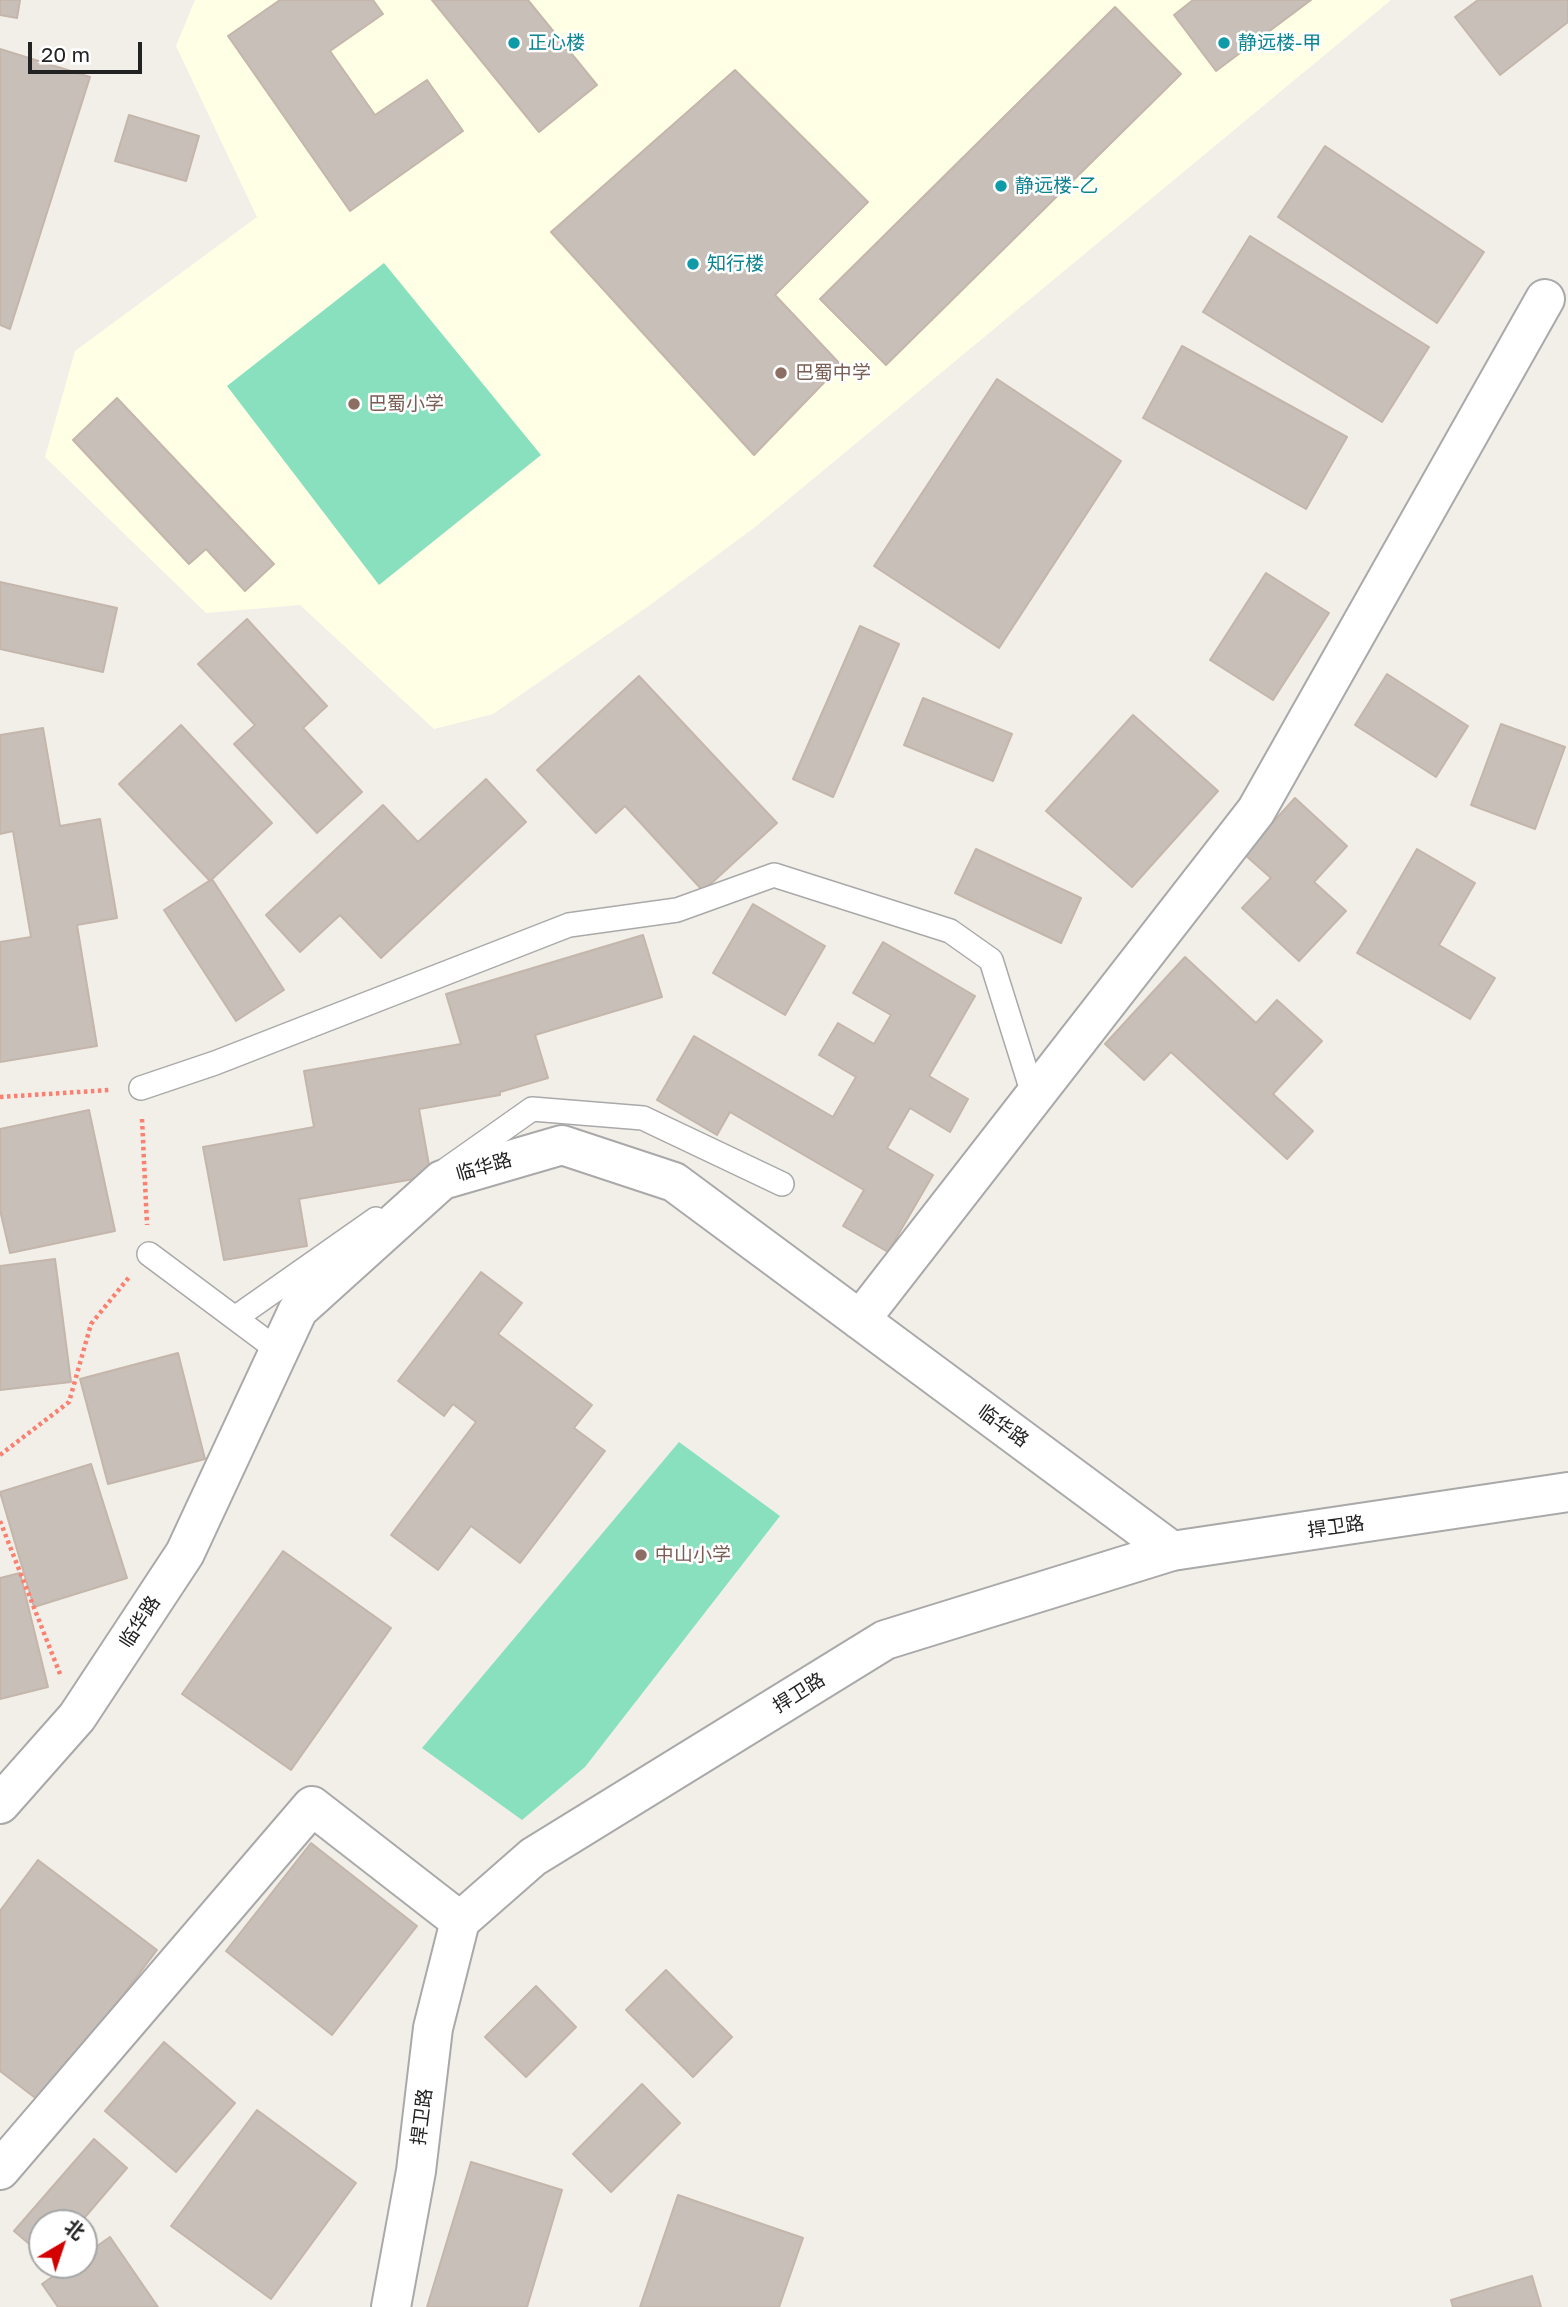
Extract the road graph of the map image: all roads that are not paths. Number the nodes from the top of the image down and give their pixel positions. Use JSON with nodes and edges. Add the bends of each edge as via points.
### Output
{"nodes":[{"id":1,"x":1545,"y":299,"type":"dead end"},
{"id":2,"x":141,"y":1088,"type":"road end"},
{"id":3,"x":1034,"y":1097,"type":"junction"},
{"id":4,"x":782,"y":1184,"type":"dead end"},
{"id":5,"x":149,"y":1254,"type":"road end"},
{"id":6,"x":235,"y":1318,"type":"junction"},
{"id":7,"x":860,"y":1320,"type":"junction"},
{"id":8,"x":279,"y":1351,"type":"junction"},
{"id":9,"x":1568,"y":1492,"type":"edge"},
{"id":10,"x":1172,"y":1550,"type":"junction"},
{"id":11,"x":0,"y":1804,"type":"edge"},
{"id":12,"x":460,"y":1922,"type":"junction"},
{"id":13,"x":0,"y":2170,"type":"edge"},
{"id":14,"x":391,"y":2307,"type":"edge"}],
"edges":[{"from":1,"to":3,"type":"street","via":[[1256,811]]},
{"from":2,"to":3,"type":"lane","via":[[569,925],[677,910],[774,875],[950,931],[991,960]]},
{"from":3,"to":7,"type":"street"},
{"from":4,"to":6,"type":"lane","via":[[643,1118],[531,1109]]},
{"from":5,"to":6,"type":"lane"},
{"from":6,"to":8,"type":"lane"},
{"from":7,"to":8,"type":"street","name":"临华路","via":[[674,1182],[562,1144],[442,1180],[299,1310]]},
{"from":7,"to":10,"type":"street","name":"临华路"},
{"from":8,"to":11,"type":"street","name":"临华路","via":[[186,1553],[77,1717]]},
{"from":9,"to":10,"type":"street","name":"捍卫路"},
{"from":10,"to":12,"type":"street","name":"捍卫路","via":[[885,1640],[533,1857]]},
{"from":12,"to":13,"type":"street","via":[[312,1806]]},
{"from":12,"to":14,"type":"street","name":"捍卫路","via":[[433,2028],[416,2171]]}]}
